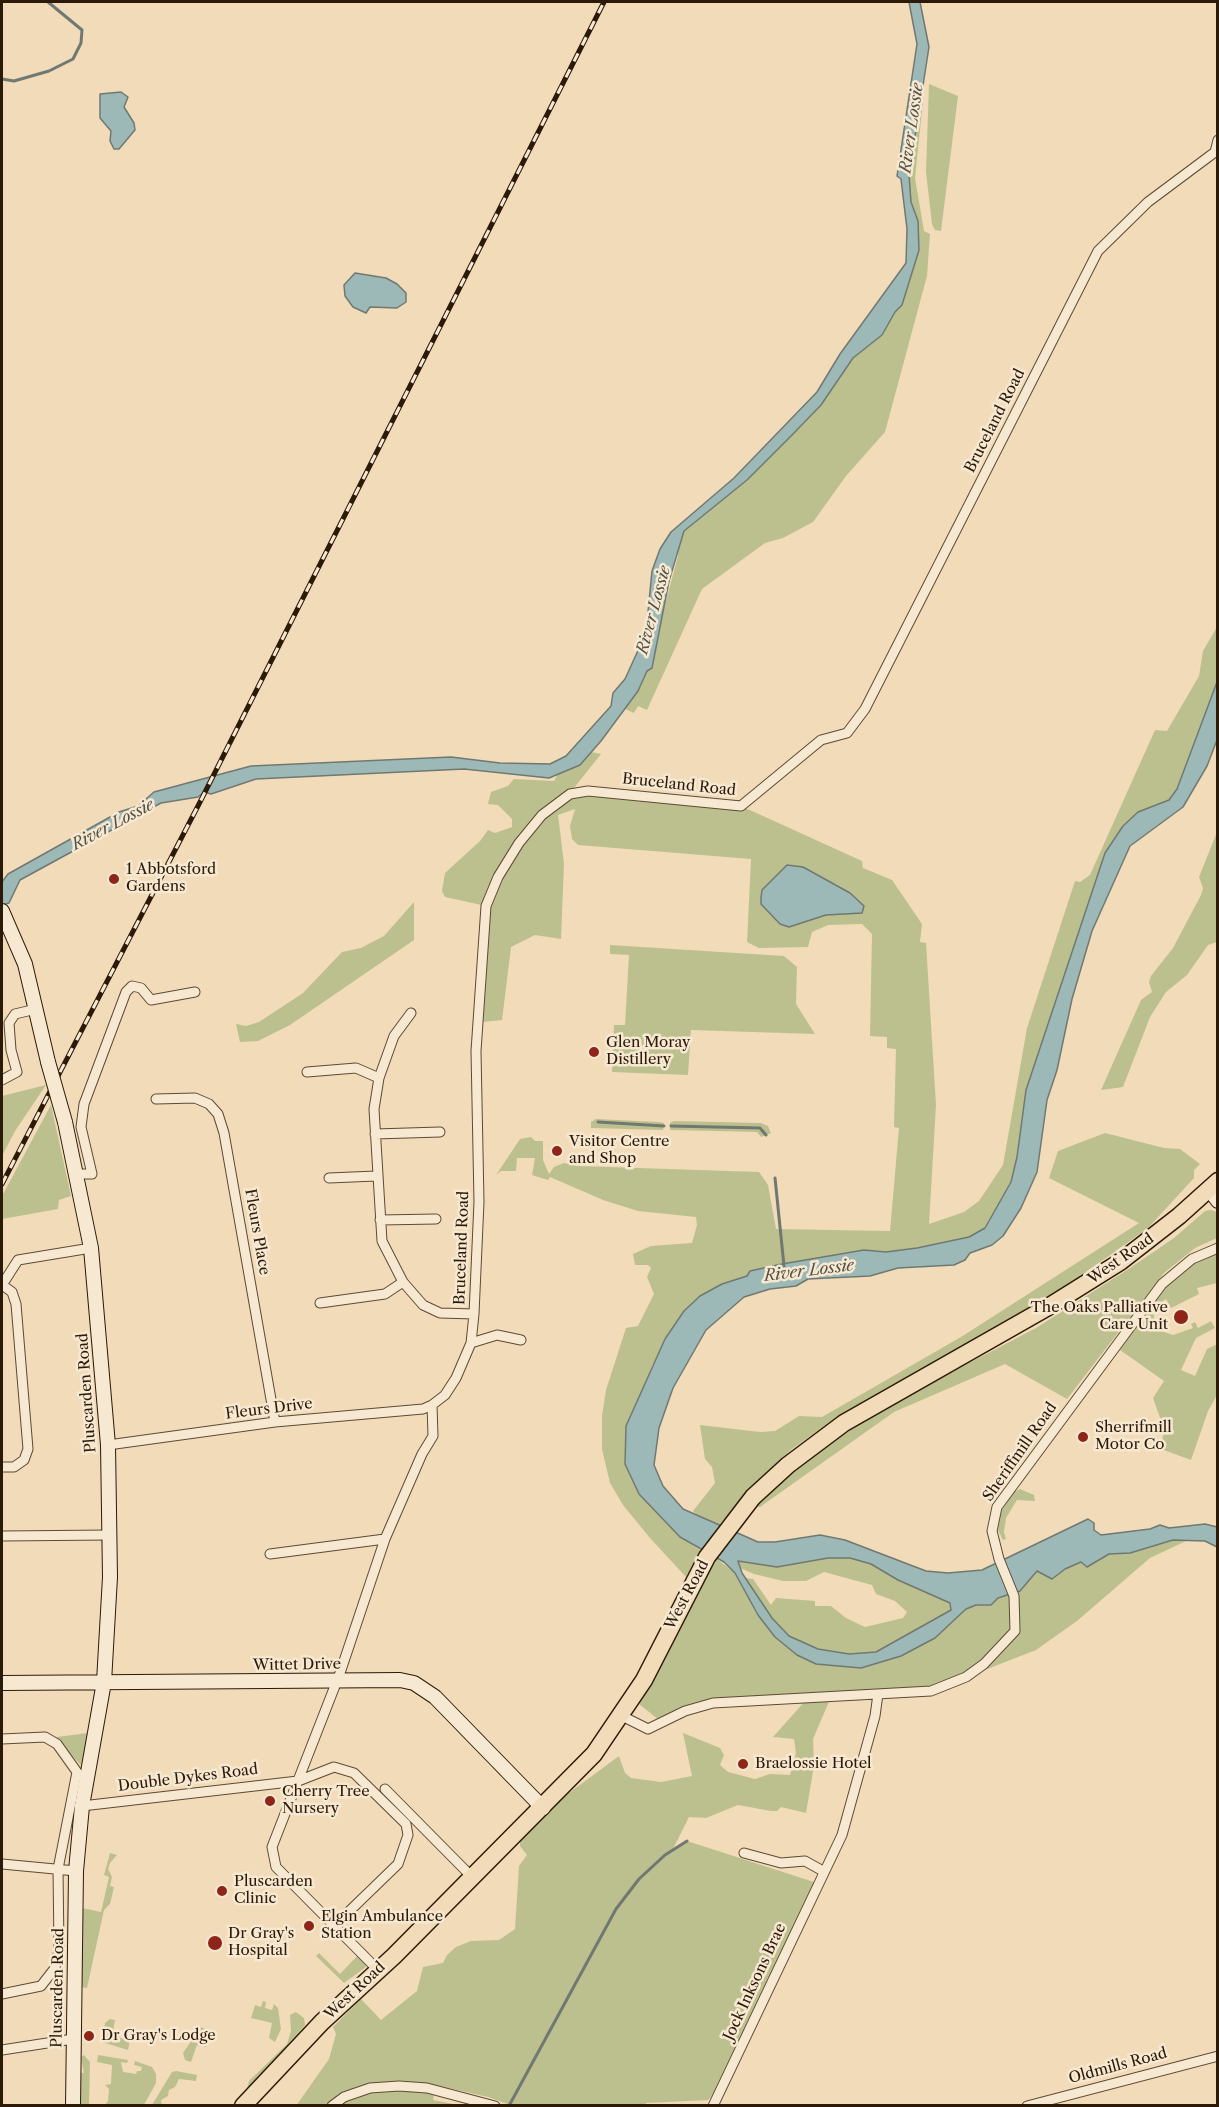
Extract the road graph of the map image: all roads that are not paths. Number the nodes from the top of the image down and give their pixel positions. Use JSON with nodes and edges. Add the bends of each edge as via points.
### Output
{"nodes":[{"id":1,"x":1218,"y":140,"type":"edge"},
{"id":2,"x":4,"y":916,"type":"edge"},
{"id":3,"x":195,"y":992,"type":"dead end"},
{"id":4,"x":36,"y":1009,"type":"junction"},
{"id":5,"x":411,"y":1013,"type":"dead end"},
{"id":6,"x":306,"y":1072,"type":"dead end"},
{"id":7,"x":379,"y":1078,"type":"junction"},
{"id":8,"x":2,"y":1080,"type":"edge"},
{"id":9,"x":156,"y":1099,"type":"dead end"},
{"id":10,"x":440,"y":1132,"type":"dead end"},
{"id":11,"x":375,"y":1134,"type":"junction"},
{"id":12,"x":77,"y":1174,"type":"junction"},
{"id":13,"x":376,"y":1176,"type":"junction"},
{"id":14,"x":329,"y":1178,"type":"dead end"},
{"id":15,"x":1215,"y":1190,"type":"edge"},
{"id":16,"x":436,"y":1219,"type":"dead end"},
{"id":17,"x":380,"y":1220,"type":"junction"},
{"id":18,"x":91,"y":1248,"type":"junction"},
{"id":19,"x":1218,"y":1248,"type":"edge"},
{"id":20,"x":403,"y":1282,"type":"junction"},
{"id":21,"x":2,"y":1285,"type":"edge"},
{"id":22,"x":320,"y":1303,"type":"dead end"},
{"id":23,"x":474,"y":1314,"type":"junction"},
{"id":24,"x":521,"y":1340,"type":"dead end"},
{"id":25,"x":471,"y":1343,"type":"junction"},
{"id":26,"x":432,"y":1405,"type":"junction"},
{"id":27,"x":275,"y":1422,"type":"junction"},
{"id":28,"x":108,"y":1444,"type":"junction"},
{"id":29,"x":2,"y":1467,"type":"edge"},
{"id":30,"x":109,"y":1535,"type":"junction"},
{"id":31,"x":2,"y":1536,"type":"edge"},
{"id":32,"x":385,"y":1539,"type":"junction"},
{"id":33,"x":270,"y":1554,"type":"dead end"},
{"id":34,"x":337,"y":1681,"type":"junction"},
{"id":35,"x":104,"y":1682,"type":"junction"},
{"id":36,"x":2,"y":1683,"type":"edge"},
{"id":37,"x":878,"y":1694,"type":"junction"},
{"id":38,"x":622,"y":1716,"type":"junction"},
{"id":39,"x":2,"y":1739,"type":"edge"},
{"id":40,"x":298,"y":1781,"type":"junction"},
{"id":41,"x":385,"y":1789,"type":"dead end"},
{"id":42,"x":82,"y":1806,"type":"junction"},
{"id":43,"x":543,"y":1808,"type":"junction"},
{"id":44,"x":744,"y":1853,"type":"dead end"},
{"id":45,"x":2,"y":1864,"type":"edge"},
{"id":46,"x":58,"y":1869,"type":"junction"},
{"id":47,"x":76,"y":1871,"type":"junction"},
{"id":48,"x":823,"y":1871,"type":"junction"},
{"id":49,"x":472,"y":1877,"type":"junction"},
{"id":50,"x":335,"y":1925,"type":"junction"},
{"id":51,"x":378,"y":1970,"type":"junction"},
{"id":52,"x":2,"y":1994,"type":"edge"},
{"id":53,"x":73,"y":2039,"type":"junction"},
{"id":54,"x":2,"y":2049,"type":"edge"},
{"id":55,"x":1218,"y":2056,"type":"edge"},
{"id":56,"x":73,"y":2106,"type":"edge"},
{"id":57,"x":243,"y":2106,"type":"edge"},
{"id":58,"x":332,"y":2106,"type":"edge"},
{"id":59,"x":495,"y":2106,"type":"edge"},
{"id":60,"x":713,"y":2106,"type":"edge"},
{"id":61,"x":1027,"y":2106,"type":"edge"}],
"edges":[{"from":1,"to":23,"type":"street","name":"Bruceland Road","via":[[1215,152],[1155,196],[1098,251],[865,710],[847,733],[821,740],[741,806],[588,791],[570,794],[543,815],[519,843],[486,906],[476,1051],[479,1202]]},
{"from":2,"to":4,"type":"main road","name":"Pluscarden Road","via":[[25,964]]},
{"from":3,"to":12,"type":"street","via":[[152,1000],[141,988],[132,987],[126,992],[84,1104],[81,1127],[92,1174]]},
{"from":4,"to":8,"type":"street","via":[[15,1014],[9,1023],[18,1072]]},
{"from":4,"to":12,"type":"main road","name":"Pluscarden Road","bridge":true},
{"from":5,"to":7,"type":"street","via":[[394,1036]]},
{"from":6,"to":7,"type":"street","via":[[356,1068]]},
{"from":7,"to":11,"type":"street"},
{"from":9,"to":27,"type":"street","name":"Fleurs Place","via":[[195,1098],[209,1104],[218,1114]]},
{"from":10,"to":11,"type":"street"},
{"from":11,"to":13,"type":"street"},
{"from":12,"to":18,"type":"main road","name":"Pluscarden Road"},
{"from":13,"to":14,"type":"street"},
{"from":13,"to":17,"type":"street"},
{"from":15,"to":38,"type":"highway","name":"West Road","via":[[1078,1289],[844,1423],[788,1465],[753,1497],[707,1557]]},
{"from":16,"to":17,"type":"street"},
{"from":17,"to":20,"type":"street","via":[[382,1241]]},
{"from":18,"to":21,"type":"street","via":[[18,1260]]},
{"from":18,"to":28,"type":"main road","name":"Pluscarden Road"},
{"from":19,"to":37,"type":"street","name":"Sheriffmill Road","via":[[1192,1259],[1170,1276],[1002,1497],[992,1531],[1014,1596],[1015,1631],[966,1677],[931,1691]]},
{"from":20,"to":22,"type":"street","via":[[386,1294]]},
{"from":20,"to":23,"type":"street","via":[[423,1305],[440,1313]]},
{"from":21,"to":29,"type":"street","via":[[12,1292],[16,1304],[28,1449],[24,1460],[14,1467]]},
{"from":23,"to":25,"type":"street","name":"Bruceland Road"},
{"from":24,"to":25,"type":"street","via":[[497,1335]]},
{"from":25,"to":26,"type":"street","name":"Bruceland Road","via":[[456,1378],[445,1395]]},
{"from":26,"to":27,"type":"street","name":"Fleurs Drive","via":[[423,1409]]},
{"from":26,"to":32,"type":"street","via":[[433,1436]]},
{"from":27,"to":28,"type":"street","name":"Fleurs Drive"},
{"from":28,"to":30,"type":"main road","name":"Pluscarden Road"},
{"from":30,"to":31,"type":"street"},
{"from":30,"to":35,"type":"main road","name":"Pluscarden Road"},
{"from":32,"to":33,"type":"street"},
{"from":32,"to":34,"type":"street"},
{"from":34,"to":35,"type":"main road","name":"Wittet Drive"},
{"from":34,"to":40,"type":"street"},
{"from":34,"to":43,"type":"main road","name":"Wittet Drive","via":[[400,1680],[425,1689]]},
{"from":35,"to":36,"type":"main road","name":"Wittet Drive"},
{"from":35,"to":42,"type":"main road","name":"Pluscarden Road"},
{"from":37,"to":38,"type":"street","name":"Sheriffmill Road","via":[[713,1703],[648,1729]]},
{"from":37,"to":48,"type":"street","name":"Jock Inksons Brae","via":[[842,1835]]},
{"from":38,"to":43,"type":"highway","name":"West Road","via":[[583,1767]]},
{"from":39,"to":46,"type":"street","name":"Pluscarden Road","via":[[45,1737],[57,1744],[76,1772]]},
{"from":40,"to":42,"type":"street","name":"Double Dykes Road"},
{"from":40,"to":50,"type":"street","via":[[274,1839],[273,1861]]},
{"from":40,"to":50,"type":"street","via":[[334,1767],[344,1768],[406,1824],[408,1835],[398,1864]]},
{"from":41,"to":49,"type":"street"},
{"from":42,"to":47,"type":"main road","name":"Pluscarden Road"},
{"from":43,"to":49,"type":"highway","name":"West Road"},
{"from":44,"to":48,"type":"street","via":[[781,1863],[805,1861]]},
{"from":45,"to":46,"type":"street"},
{"from":46,"to":47,"type":"street"},
{"from":46,"to":52,"type":"street","name":"Pluscarden Road","via":[[59,1950],[55,1968],[41,1986]]},
{"from":47,"to":53,"type":"main road","name":"Pluscarden Road"},
{"from":48,"to":60,"type":"street","name":"Jock Inksons Brae"},
{"from":49,"to":51,"type":"highway","name":"West Road"},
{"from":50,"to":51,"type":"street"},
{"from":51,"to":57,"type":"highway","name":"West Road","via":[[322,2022]]},
{"from":53,"to":54,"type":"street"},
{"from":53,"to":56,"type":"main road","name":"Pluscarden Road"},
{"from":55,"to":61,"type":"street","name":"Oldmills Road"},
{"from":58,"to":59,"type":"street","via":[[370,2088],[399,2086],[427,2088]]}]}
